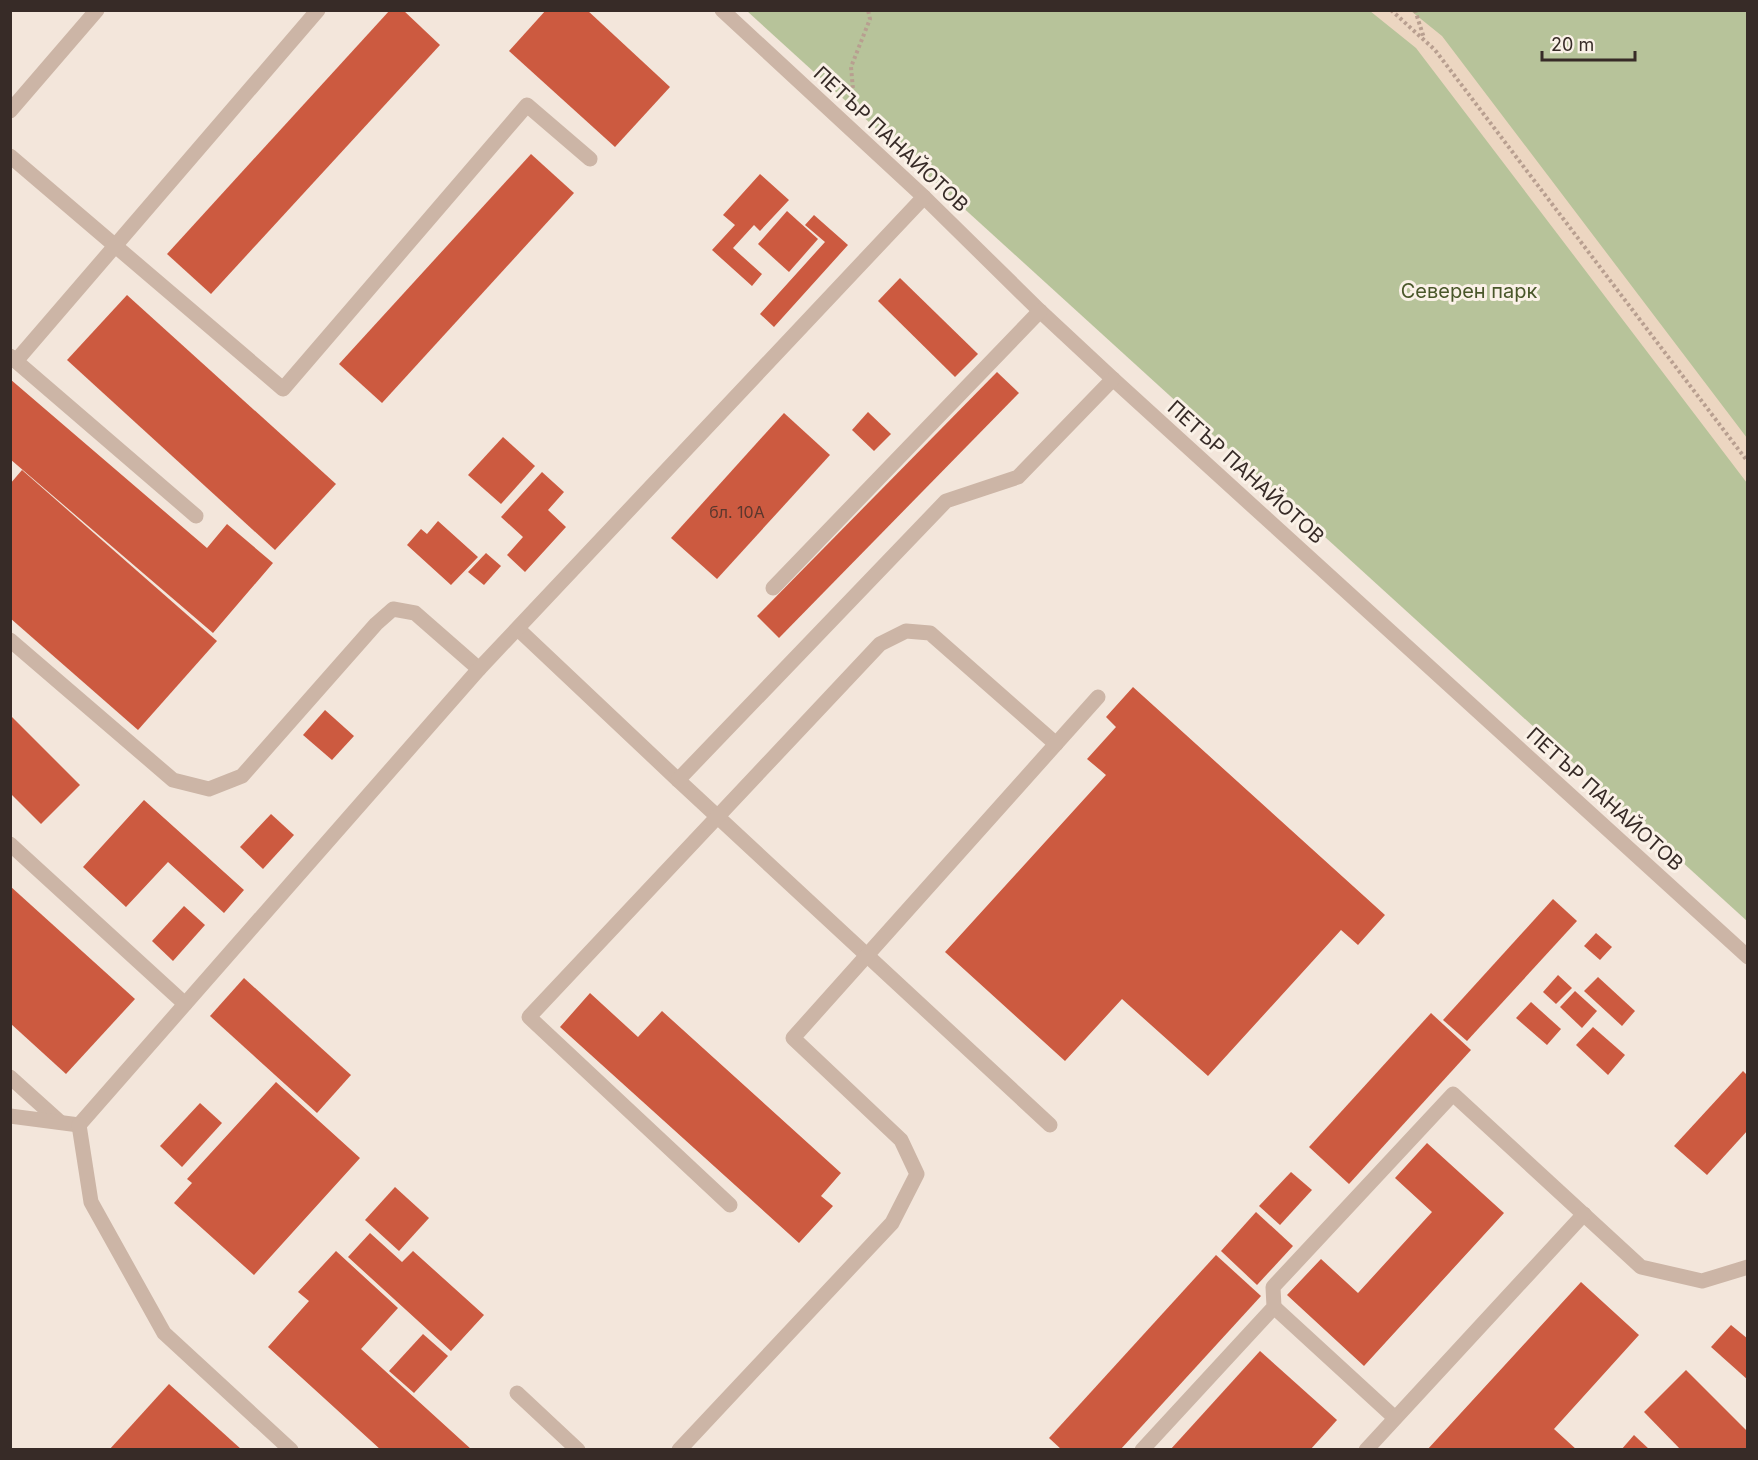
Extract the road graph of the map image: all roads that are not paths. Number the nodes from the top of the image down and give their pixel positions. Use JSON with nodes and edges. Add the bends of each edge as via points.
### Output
{"nodes":[{"id":1,"x":97,"y":10,"type":"edge"},
{"id":2,"x":318,"y":10,"type":"edge"},
{"id":3,"x":722,"y":10,"type":"edge"},
{"id":4,"x":10,"y":111,"type":"edge"},
{"id":5,"x":10,"y":156,"type":"edge"},
{"id":6,"x":590,"y":159,"type":"dead end"},
{"id":7,"x":924,"y":197,"type":"junction"},
{"id":8,"x":116,"y":246,"type":"junction"},
{"id":9,"x":1040,"y":311,"type":"junction"},
{"id":10,"x":13,"y":359,"type":"edge"},
{"id":11,"x":1113,"y":379,"type":"junction"},
{"id":12,"x":196,"y":516,"type":"dead end"},
{"id":13,"x":773,"y":588,"type":"dead end"},
{"id":14,"x":518,"y":629,"type":"junction"},
{"id":15,"x":10,"y":640,"type":"edge"},
{"id":16,"x":479,"y":669,"type":"junction"},
{"id":17,"x":1098,"y":697,"type":"dead end"},
{"id":18,"x":1056,"y":744,"type":"junction"},
{"id":19,"x":678,"y":780,"type":"junction"},
{"id":20,"x":718,"y":817,"type":"junction"},
{"id":21,"x":10,"y":844,"type":"edge"},
{"id":22,"x":866,"y":956,"type":"junction"},
{"id":23,"x":1748,"y":957,"type":"edge"},
{"id":24,"x":185,"y":1004,"type":"junction"},
{"id":25,"x":10,"y":1077,"type":"edge"},
{"id":26,"x":10,"y":1116,"type":"edge"},
{"id":27,"x":60,"y":1122,"type":"junction"},
{"id":28,"x":79,"y":1125,"type":"junction"},
{"id":29,"x":1050,"y":1125,"type":"dead end"},
{"id":30,"x":730,"y":1205,"type":"dead end"},
{"id":31,"x":1584,"y":1214,"type":"junction"},
{"id":32,"x":1748,"y":1267,"type":"edge"},
{"id":33,"x":1274,"y":1307,"type":"junction"},
{"id":34,"x":517,"y":1393,"type":"dead end"},
{"id":35,"x":1395,"y":1418,"type":"junction"},
{"id":36,"x":291,"y":1449,"type":"edge"},
{"id":37,"x":578,"y":1449,"type":"edge"},
{"id":38,"x":679,"y":1449,"type":"edge"},
{"id":39,"x":1142,"y":1449,"type":"edge"},
{"id":40,"x":1366,"y":1449,"type":"edge"}],
"edges":[{"from":1,"to":4,"type":"street"},
{"from":2,"to":8,"type":"street"},
{"from":3,"to":7,"type":"street","name":"ПЕТЪР ПАНАЙОТОВ"},
{"from":5,"to":8,"type":"street"},
{"from":6,"to":8,"type":"street","via":[[527,105],[283,389]]},
{"from":7,"to":9,"type":"street","name":"ПЕТЪР ПАНАЙОТОВ"},
{"from":7,"to":14,"type":"street"},
{"from":8,"to":10,"type":"street"},
{"from":9,"to":11,"type":"street","name":"ПЕТЪР ПАНАЙОТОВ"},
{"from":9,"to":13,"type":"street"},
{"from":10,"to":12,"type":"street"},
{"from":11,"to":19,"type":"street","via":[[1018,477],[946,501]]},
{"from":11,"to":23,"type":"street","name":"ПЕТЪР ПАНАЙОТОВ"},
{"from":14,"to":16,"type":"street"},
{"from":14,"to":19,"type":"street"},
{"from":15,"to":16,"type":"street","via":[[173,780],[209,789],[242,776],[393,609],[415,613]]},
{"from":16,"to":24,"type":"street"},
{"from":17,"to":18,"type":"street"},
{"from":18,"to":20,"type":"street","via":[[930,633],[906,631],[880,644]]},
{"from":18,"to":22,"type":"street"},
{"from":19,"to":20,"type":"street"},
{"from":20,"to":22,"type":"street"},
{"from":20,"to":30,"type":"street","via":[[529,1017]]},
{"from":21,"to":24,"type":"street"},
{"from":22,"to":29,"type":"street"},
{"from":22,"to":38,"type":"street","via":[[793,1038],[901,1140],[917,1174],[892,1223]]},
{"from":24,"to":28,"type":"street"},
{"from":25,"to":27,"type":"street"},
{"from":26,"to":27,"type":"street"},
{"from":27,"to":28,"type":"street"},
{"from":28,"to":36,"type":"street","via":[[92,1202],[164,1332]]},
{"from":31,"to":32,"type":"street","via":[[1641,1267],[1702,1281]]},
{"from":31,"to":33,"type":"street","via":[[1453,1094],[1273,1287]]},
{"from":31,"to":35,"type":"street"},
{"from":33,"to":35,"type":"street"},
{"from":33,"to":39,"type":"street"},
{"from":34,"to":37,"type":"street"},
{"from":35,"to":40,"type":"street"}]}
